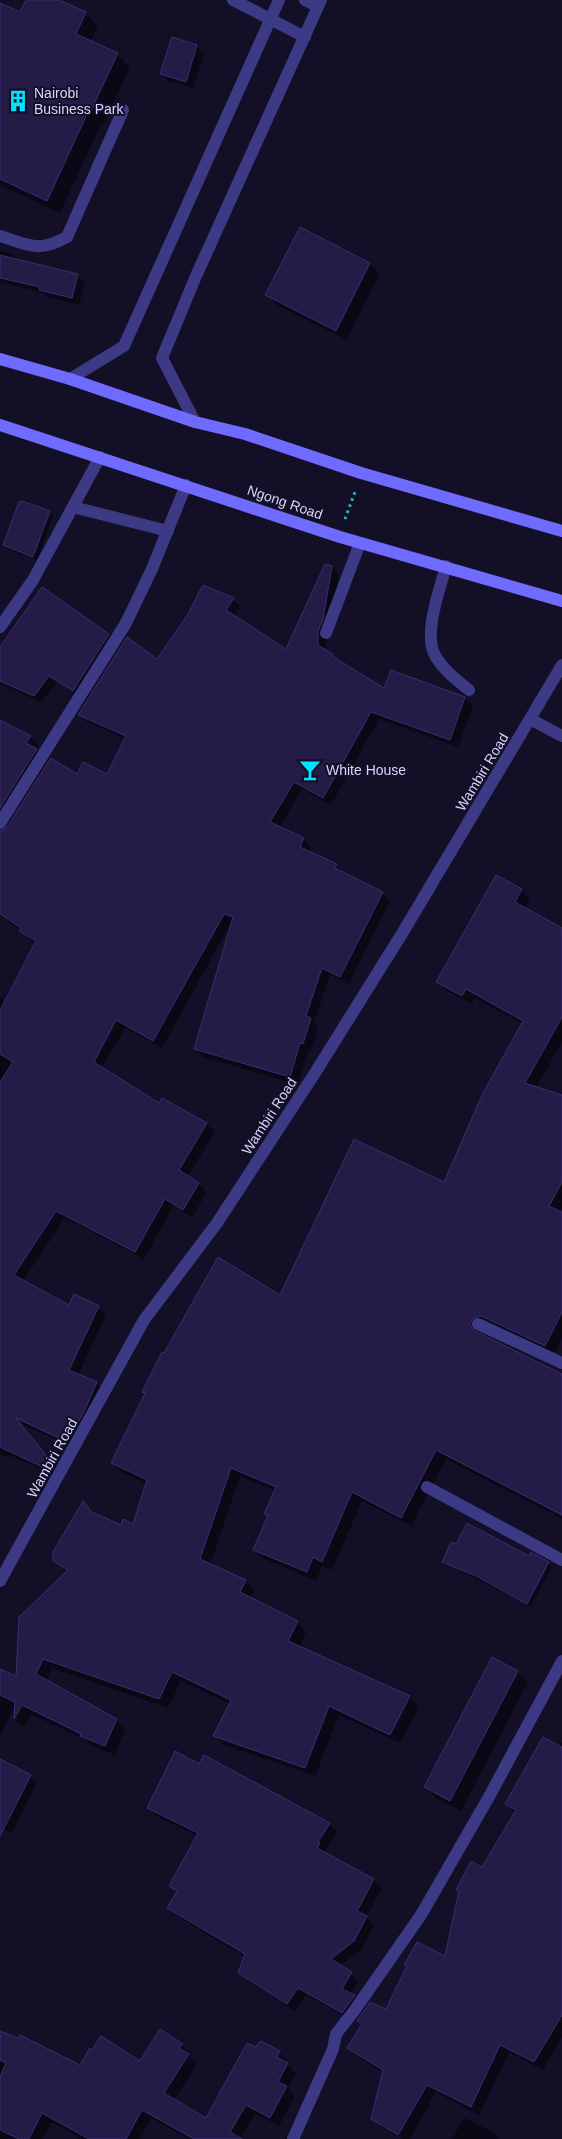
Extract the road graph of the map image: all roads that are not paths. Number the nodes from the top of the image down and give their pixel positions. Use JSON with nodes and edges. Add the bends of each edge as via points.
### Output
{"nodes":[{"id":1,"x":233,"y":0,"type":"edge"},
{"id":2,"x":279,"y":0,"type":"edge"},
{"id":3,"x":306,"y":0,"type":"edge"},
{"id":4,"x":320,"y":3,"type":"edge"},
{"id":5,"x":270,"y":18,"type":"junction"},
{"id":6,"x":305,"y":37,"type":"junction"},
{"id":7,"x":122,"y":110,"type":"dead end"},
{"id":8,"x":0,"y":236,"type":"edge"},
{"id":9,"x":0,"y":359,"type":"edge"},
{"id":10,"x":70,"y":380,"type":"junction"},
{"id":11,"x":195,"y":422,"type":"junction"},
{"id":12,"x":0,"y":425,"type":"edge"},
{"id":13,"x":100,"y":457,"type":"junction"},
{"id":14,"x":186,"y":485,"type":"junction"},
{"id":15,"x":74,"y":507,"type":"junction"},
{"id":16,"x":168,"y":531,"type":"junction"},
{"id":17,"x":562,"y":531,"type":"edge"},
{"id":18,"x":360,"y":543,"type":"junction"},
{"id":19,"x":446,"y":566,"type":"junction"},
{"id":20,"x":562,"y":601,"type":"edge"},
{"id":21,"x":0,"y":627,"type":"edge"},
{"id":22,"x":326,"y":633,"type":"dead end"},
{"id":23,"x":562,"y":665,"type":"edge"},
{"id":24,"x":469,"y":690,"type":"dead end"},
{"id":25,"x":530,"y":719,"type":"junction"},
{"id":26,"x":562,"y":736,"type":"edge"},
{"id":27,"x":0,"y":823,"type":"edge"},
{"id":28,"x":478,"y":1324,"type":"dead end"},
{"id":29,"x":562,"y":1364,"type":"edge"},
{"id":30,"x":426,"y":1487,"type":"dead end"},
{"id":31,"x":562,"y":1560,"type":"edge"},
{"id":32,"x":0,"y":1581,"type":"edge"},
{"id":33,"x":562,"y":1660,"type":"edge"},
{"id":34,"x":292,"y":2139,"type":"edge"}],
"edges":[{"from":1,"to":5,"type":"street"},
{"from":2,"to":5,"type":"street"},
{"from":3,"to":4,"type":"street"},
{"from":4,"to":6,"type":"street"},
{"from":5,"to":6,"type":"street"},
{"from":5,"to":10,"type":"street","via":[[124,346]]},
{"from":6,"to":11,"type":"street","via":[[162,358]]},
{"from":7,"to":8,"type":"street","via":[[67,237],[52,246],[39,248]]},
{"from":9,"to":10,"type":"main road"},
{"from":10,"to":11,"type":"main road"},
{"from":11,"to":17,"type":"main road","via":[[245,434],[361,473]]},
{"from":12,"to":13,"type":"main road","name":"Ngong Road"},
{"from":13,"to":14,"type":"main road","name":"Ngong Road"},
{"from":13,"to":15,"type":"street"},
{"from":14,"to":16,"type":"street"},
{"from":14,"to":18,"type":"main road","name":"Ngong Road"},
{"from":15,"to":16,"type":"street"},
{"from":15,"to":21,"type":"street","via":[[33,580]]},
{"from":16,"to":27,"type":"street","via":[[126,623]]},
{"from":18,"to":19,"type":"main road","name":"Ngong Road"},
{"from":18,"to":22,"type":"street"},
{"from":19,"to":20,"type":"main road","name":"Ngong Road"},
{"from":19,"to":24,"type":"street","via":[[430,629],[434,656]]},
{"from":23,"to":25,"type":"street","name":"Wambiri Road"},
{"from":25,"to":26,"type":"street"},
{"from":25,"to":32,"type":"street","name":"Wambiri Road","via":[[310,1080],[217,1223],[144,1320]]},
{"from":28,"to":29,"type":"street"},
{"from":30,"to":31,"type":"street"},
{"from":33,"to":34,"type":"street","via":[[421,1915],[336,2034],[333,2049]]}]}
